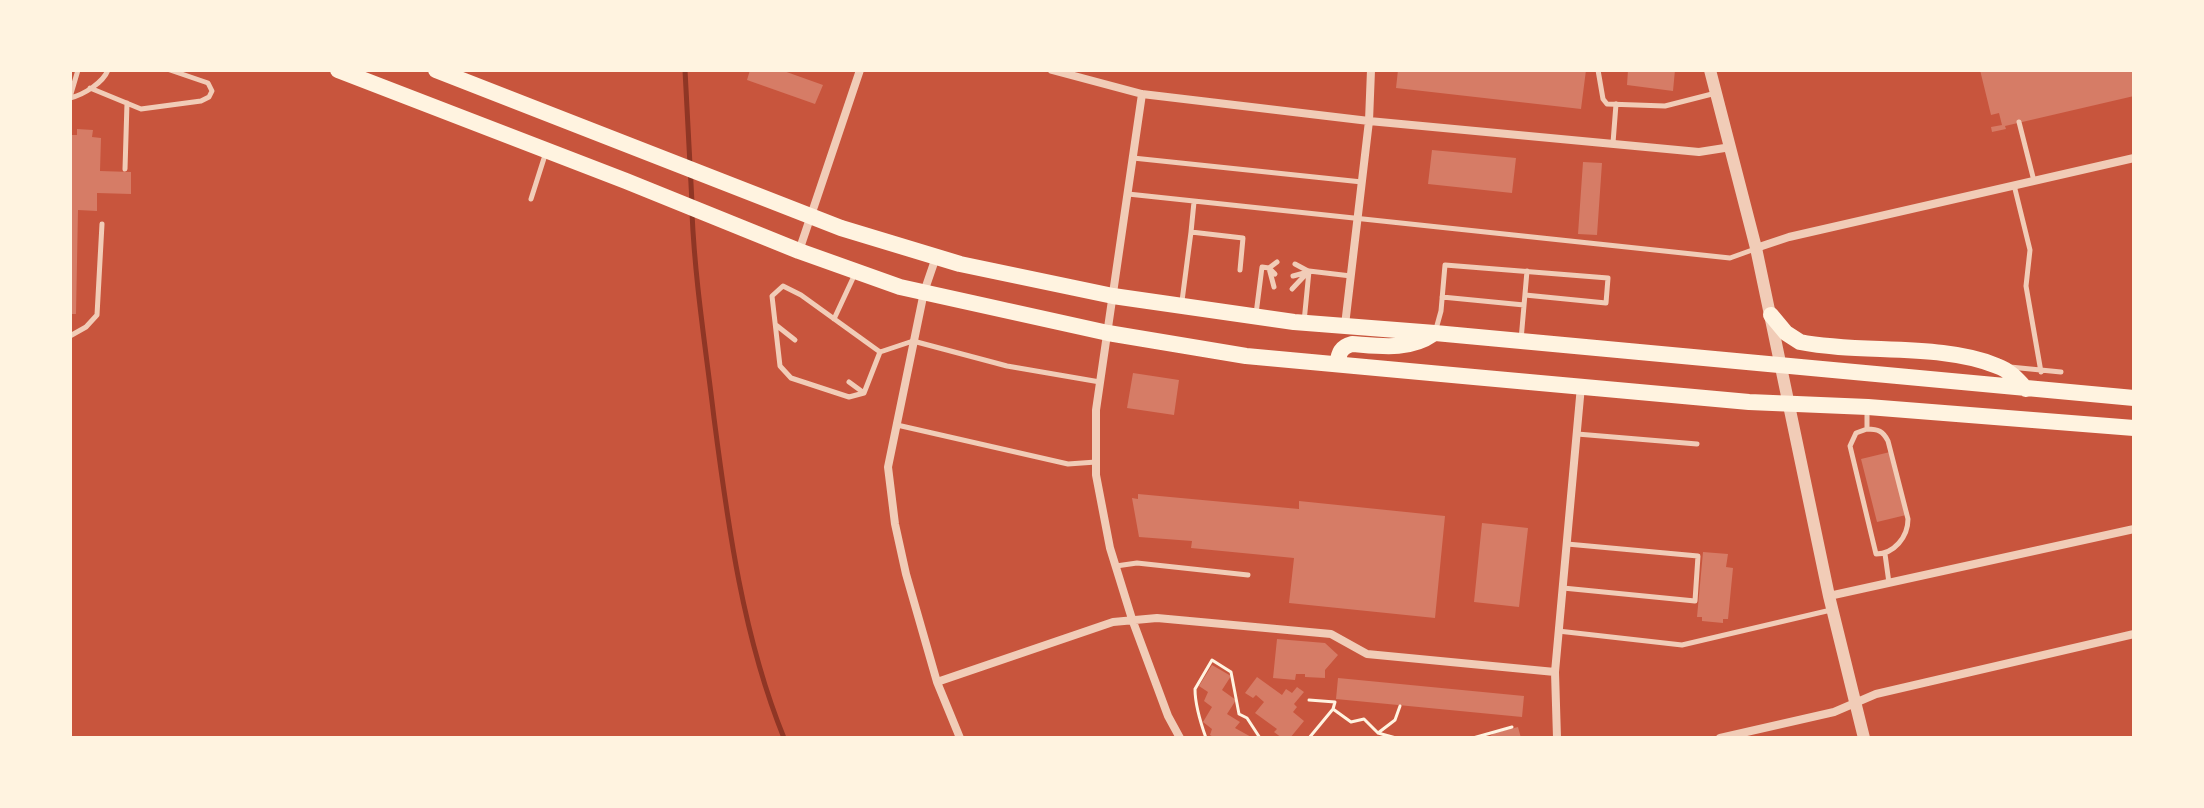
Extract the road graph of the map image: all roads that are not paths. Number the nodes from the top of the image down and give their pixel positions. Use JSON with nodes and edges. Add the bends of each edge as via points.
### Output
{"nodes":[{"id":1,"x":78,"y":70,"type":"edge"},
{"id":2,"x":108,"y":70,"type":"edge"},
{"id":3,"x":170,"y":70,"type":"edge"},
{"id":4,"x":338,"y":70,"type":"edge"},
{"id":5,"x":436,"y":70,"type":"edge"},
{"id":6,"x":860,"y":70,"type":"edge"},
{"id":7,"x":1052,"y":70,"type":"edge"},
{"id":8,"x":1371,"y":70,"type":"edge"},
{"id":9,"x":1598,"y":70,"type":"edge"},
{"id":10,"x":1710,"y":70,"type":"edge"},
{"id":11,"x":90,"y":88,"type":"junction"},
{"id":12,"x":1716,"y":93,"type":"junction"},
{"id":13,"x":1142,"y":94,"type":"junction"},
{"id":14,"x":70,"y":98,"type":"edge"},
{"id":15,"x":127,"y":103,"type":"junction"},
{"id":16,"x":1616,"y":104,"type":"junction"},
{"id":17,"x":1369,"y":121,"type":"junction"},
{"id":18,"x":2019,"y":122,"type":"dead end"},
{"id":19,"x":1613,"y":144,"type":"junction"},
{"id":20,"x":1731,"y":147,"type":"junction"},
{"id":21,"x":547,"y":151,"type":"junction"},
{"id":22,"x":1133,"y":158,"type":"junction"},
{"id":23,"x":2134,"y":158,"type":"edge"},
{"id":24,"x":125,"y":169,"type":"dead end"},
{"id":25,"x":2034,"y":181,"type":"junction"},
{"id":26,"x":1362,"y":182,"type":"junction"},
{"id":27,"x":2014,"y":185,"type":"junction"},
{"id":28,"x":1128,"y":194,"type":"junction"},
{"id":29,"x":531,"y":199,"type":"dead end"},
{"id":30,"x":1194,"y":201,"type":"junction"},
{"id":31,"x":810,"y":217,"type":"junction"},
{"id":32,"x":1357,"y":220,"type":"junction"},
{"id":33,"x":102,"y":224,"type":"dead end"},
{"id":34,"x":1191,"y":232,"type":"junction"},
{"id":35,"x":1756,"y":248,"type":"junction"},
{"id":36,"x":799,"y":251,"type":"junction"},
{"id":37,"x":936,"y":256,"type":"junction"},
{"id":38,"x":1277,"y":262,"type":"dead end"},
{"id":39,"x":1295,"y":264,"type":"dead end"},
{"id":40,"x":1269,"y":268,"type":"junction"},
{"id":41,"x":1240,"y":270,"type":"dead end"},
{"id":42,"x":856,"y":271,"type":"junction"},
{"id":43,"x":1309,"y":271,"type":"junction"},
{"id":44,"x":1527,"y":271,"type":"junction"},
{"id":45,"x":1275,"y":274,"type":"dead end"},
{"id":46,"x":1293,"y":276,"type":"dead end"},
{"id":47,"x":1351,"y":276,"type":"junction"},
{"id":48,"x":1274,"y":287,"type":"dead end"},
{"id":49,"x":1292,"y":289,"type":"dead end"},
{"id":50,"x":924,"y":292,"type":"junction"},
{"id":51,"x":1525,"y":295,"type":"junction"},
{"id":52,"x":1113,"y":296,"type":"junction"},
{"id":53,"x":1442,"y":297,"type":"junction"},
{"id":54,"x":1524,"y":305,"type":"junction"},
{"id":55,"x":1182,"y":306,"type":"junction"},
{"id":56,"x":1771,"y":315,"type":"junction"},
{"id":57,"x":1255,"y":317,"type":"junction"},
{"id":58,"x":834,"y":319,"type":"junction"},
{"id":59,"x":1303,"y":323,"type":"junction"},
{"id":60,"x":775,"y":324,"type":"junction"},
{"id":61,"x":1345,"y":325,"type":"junction"},
{"id":62,"x":1108,"y":333,"type":"junction"},
{"id":63,"x":1435,"y":333,"type":"junction"},
{"id":64,"x":70,"y":336,"type":"edge"},
{"id":65,"x":795,"y":340,"type":"dead end"},
{"id":66,"x":913,"y":341,"type":"junction"},
{"id":67,"x":1521,"y":341,"type":"junction"},
{"id":68,"x":880,"y":352,"type":"junction"},
{"id":69,"x":1337,"y":364,"type":"junction"},
{"id":70,"x":1997,"y":366,"type":"junction"},
{"id":71,"x":1781,"y":367,"type":"junction"},
{"id":72,"x":2041,"y":372,"type":"junction"},
{"id":73,"x":2061,"y":372,"type":"dead end"},
{"id":74,"x":849,"y":382,"type":"dead end"},
{"id":75,"x":1101,"y":382,"type":"junction"},
{"id":76,"x":1581,"y":386,"type":"junction"},
{"id":77,"x":2026,"y":389,"type":"junction"},
{"id":78,"x":864,"y":393,"type":"junction"},
{"id":79,"x":2134,"y":398,"type":"edge"},
{"id":80,"x":1788,"y":405,"type":"junction"},
{"id":81,"x":1868,"y":407,"type":"junction"},
{"id":82,"x":896,"y":425,"type":"junction"},
{"id":83,"x":2112,"y":427,"type":"junction"},
{"id":84,"x":2134,"y":428,"type":"edge"},
{"id":85,"x":1867,"y":429,"type":"junction"},
{"id":86,"x":1577,"y":434,"type":"junction"},
{"id":87,"x":2134,"y":439,"type":"edge"},
{"id":88,"x":1697,"y":444,"type":"dead end"},
{"id":89,"x":1096,"y":462,"type":"junction"},
{"id":90,"x":2134,"y":529,"type":"edge"},
{"id":91,"x":1567,"y":544,"type":"junction"},
{"id":92,"x":1885,"y":554,"type":"junction"},
{"id":93,"x":1115,"y":566,"type":"junction"},
{"id":94,"x":1248,"y":575,"type":"dead end"},
{"id":95,"x":1889,"y":583,"type":"junction"},
{"id":96,"x":1563,"y":588,"type":"junction"},
{"id":97,"x":1829,"y":596,"type":"junction"},
{"id":98,"x":1832,"y":610,"type":"junction"},
{"id":99,"x":1132,"y":619,"type":"junction"},
{"id":100,"x":1558,"y":631,"type":"junction"},
{"id":101,"x":2134,"y":634,"type":"edge"},
{"id":102,"x":1555,"y":672,"type":"junction"},
{"id":103,"x":937,"y":682,"type":"junction"},
{"id":104,"x":1855,"y":703,"type":"junction"},
{"id":105,"x":960,"y":738,"type":"edge"},
{"id":106,"x":1180,"y":738,"type":"edge"},
{"id":107,"x":1557,"y":738,"type":"edge"},
{"id":108,"x":1720,"y":738,"type":"edge"},
{"id":109,"x":1864,"y":738,"type":"edge"}],
"edges":[{"from":1,"to":14,"type":"lane"},
{"from":2,"to":11,"type":"lane"},
{"from":3,"to":15,"type":"lane","via":[[208,83],[209,97],[141,109]]},
{"from":4,"to":21,"type":"main road"},
{"from":5,"to":31,"type":"main road"},
{"from":6,"to":31,"type":"street"},
{"from":7,"to":13,"type":"street"},
{"from":8,"to":17,"type":"street"},
{"from":9,"to":16,"type":"lane","via":[[1603,99]]},
{"from":10,"to":12,"type":"street"},
{"from":11,"to":14,"type":"lane"},
{"from":11,"to":15,"type":"lane"},
{"from":12,"to":16,"type":"lane","via":[[1665,106]]},
{"from":12,"to":20,"type":"street"},
{"from":13,"to":17,"type":"street"},
{"from":13,"to":22,"type":"street"},
{"from":15,"to":24,"type":"lane"},
{"from":16,"to":19,"type":"lane"},
{"from":17,"to":19,"type":"street"},
{"from":17,"to":26,"type":"street"},
{"from":18,"to":25,"type":"lane"},
{"from":19,"to":20,"type":"street","via":[[1699,152]]},
{"from":20,"to":35,"type":"street"},
{"from":21,"to":29,"type":"lane"},
{"from":21,"to":36,"type":"main road"},
{"from":22,"to":26,"type":"lane"},
{"from":22,"to":28,"type":"street"},
{"from":23,"to":25,"type":"street"},
{"from":25,"to":27,"type":"street"},
{"from":26,"to":32,"type":"street"},
{"from":27,"to":35,"type":"street"},
{"from":27,"to":72,"type":"lane","via":[[2030,250],[2026,286]]},
{"from":28,"to":30,"type":"lane"},
{"from":28,"to":52,"type":"street"},
{"from":30,"to":32,"type":"lane"},
{"from":30,"to":34,"type":"lane"},
{"from":31,"to":36,"type":"street"},
{"from":31,"to":37,"type":"main road"},
{"from":32,"to":35,"type":"lane","via":[[1730,258]]},
{"from":32,"to":47,"type":"street"},
{"from":33,"to":64,"type":"lane","via":[[97,315]]},
{"from":34,"to":41,"type":"lane","via":[[1243,238]]},
{"from":34,"to":55,"type":"lane"},
{"from":35,"to":56,"type":"street"},
{"from":36,"to":42,"type":"main road"},
{"from":37,"to":50,"type":"street"},
{"from":37,"to":52,"type":"main road"},
{"from":38,"to":40,"type":"lane"},
{"from":39,"to":43,"type":"lane"},
{"from":40,"to":45,"type":"lane"},
{"from":40,"to":48,"type":"lane"},
{"from":40,"to":57,"type":"lane","via":[[1262,267]]},
{"from":42,"to":50,"type":"main road"},
{"from":42,"to":58,"type":"lane"},
{"from":43,"to":46,"type":"lane"},
{"from":43,"to":47,"type":"lane"},
{"from":43,"to":49,"type":"lane"},
{"from":43,"to":59,"type":"lane"},
{"from":44,"to":51,"type":"lane"},
{"from":44,"to":51,"type":"lane","via":[[1608,278],[1606,303]]},
{"from":44,"to":53,"type":"lane","via":[[1445,265]]},
{"from":47,"to":61,"type":"street"},
{"from":50,"to":62,"type":"main road"},
{"from":50,"to":66,"type":"street"},
{"from":51,"to":54,"type":"lane"},
{"from":52,"to":55,"type":"main road"},
{"from":52,"to":62,"type":"street"},
{"from":53,"to":54,"type":"lane"},
{"from":53,"to":63,"type":"lane"},
{"from":54,"to":67,"type":"lane"},
{"from":55,"to":57,"type":"main road"},
{"from":56,"to":70,"type":"main road","via":[[1800,342],[1955,355]]},
{"from":56,"to":71,"type":"street"},
{"from":57,"to":59,"type":"main road"},
{"from":58,"to":60,"type":"lane","via":[[783,286],[772,296]]},
{"from":58,"to":68,"type":"lane"},
{"from":59,"to":61,"type":"main road"},
{"from":60,"to":65,"type":"lane"},
{"from":60,"to":78,"type":"lane","via":[[780,366],[791,378],[849,397]]},
{"from":61,"to":63,"type":"main road"},
{"from":62,"to":69,"type":"main road","via":[[1246,356]]},
{"from":62,"to":75,"type":"street"},
{"from":63,"to":67,"type":"main road"},
{"from":63,"to":69,"type":"main road","via":[[1395,347],[1344,346]]},
{"from":66,"to":68,"type":"lane"},
{"from":66,"to":75,"type":"lane","via":[[1007,366]]},
{"from":66,"to":82,"type":"street"},
{"from":67,"to":71,"type":"main road"},
{"from":68,"to":78,"type":"lane"},
{"from":69,"to":76,"type":"main road"},
{"from":70,"to":72,"type":"lane"},
{"from":70,"to":77,"type":"main road"},
{"from":71,"to":77,"type":"main road"},
{"from":71,"to":80,"type":"street"},
{"from":72,"to":73,"type":"lane"},
{"from":74,"to":78,"type":"lane"},
{"from":75,"to":89,"type":"street"},
{"from":76,"to":80,"type":"main road"},
{"from":76,"to":86,"type":"street"},
{"from":77,"to":79,"type":"main road"},
{"from":80,"to":81,"type":"main road"},
{"from":80,"to":97,"type":"street"},
{"from":81,"to":83,"type":"main road"},
{"from":81,"to":85,"type":"lane"},
{"from":82,"to":89,"type":"lane","via":[[1068,464]]},
{"from":82,"to":103,"type":"street","via":[[888,467],[895,524]]},
{"from":83,"to":84,"type":"main road"},
{"from":83,"to":87,"type":"main road"},
{"from":85,"to":92,"type":"lane","via":[[1856,433],[1850,446],[1876,554]]},
{"from":85,"to":92,"type":"lane","via":[[1884,433],[1888,441],[1908,519],[1901,540]]},
{"from":86,"to":88,"type":"lane"},
{"from":86,"to":91,"type":"street"},
{"from":89,"to":93,"type":"street"},
{"from":90,"to":95,"type":"street"},
{"from":91,"to":96,"type":"street"},
{"from":91,"to":96,"type":"lane","via":[[1698,556],[1695,601]]},
{"from":92,"to":95,"type":"lane"},
{"from":93,"to":94,"type":"lane","via":[[1137,563]]},
{"from":93,"to":99,"type":"street"},
{"from":95,"to":97,"type":"street"},
{"from":96,"to":100,"type":"street"},
{"from":97,"to":98,"type":"street"},
{"from":98,"to":100,"type":"lane","via":[[1682,645]]},
{"from":98,"to":104,"type":"street"},
{"from":99,"to":102,"type":"street","via":[[1331,634],[1367,654]]},
{"from":99,"to":103,"type":"street"},
{"from":99,"to":106,"type":"street"},
{"from":100,"to":102,"type":"street"},
{"from":101,"to":104,"type":"street"},
{"from":102,"to":107,"type":"street"},
{"from":103,"to":105,"type":"street"},
{"from":104,"to":108,"type":"street"},
{"from":104,"to":109,"type":"street"}]}
